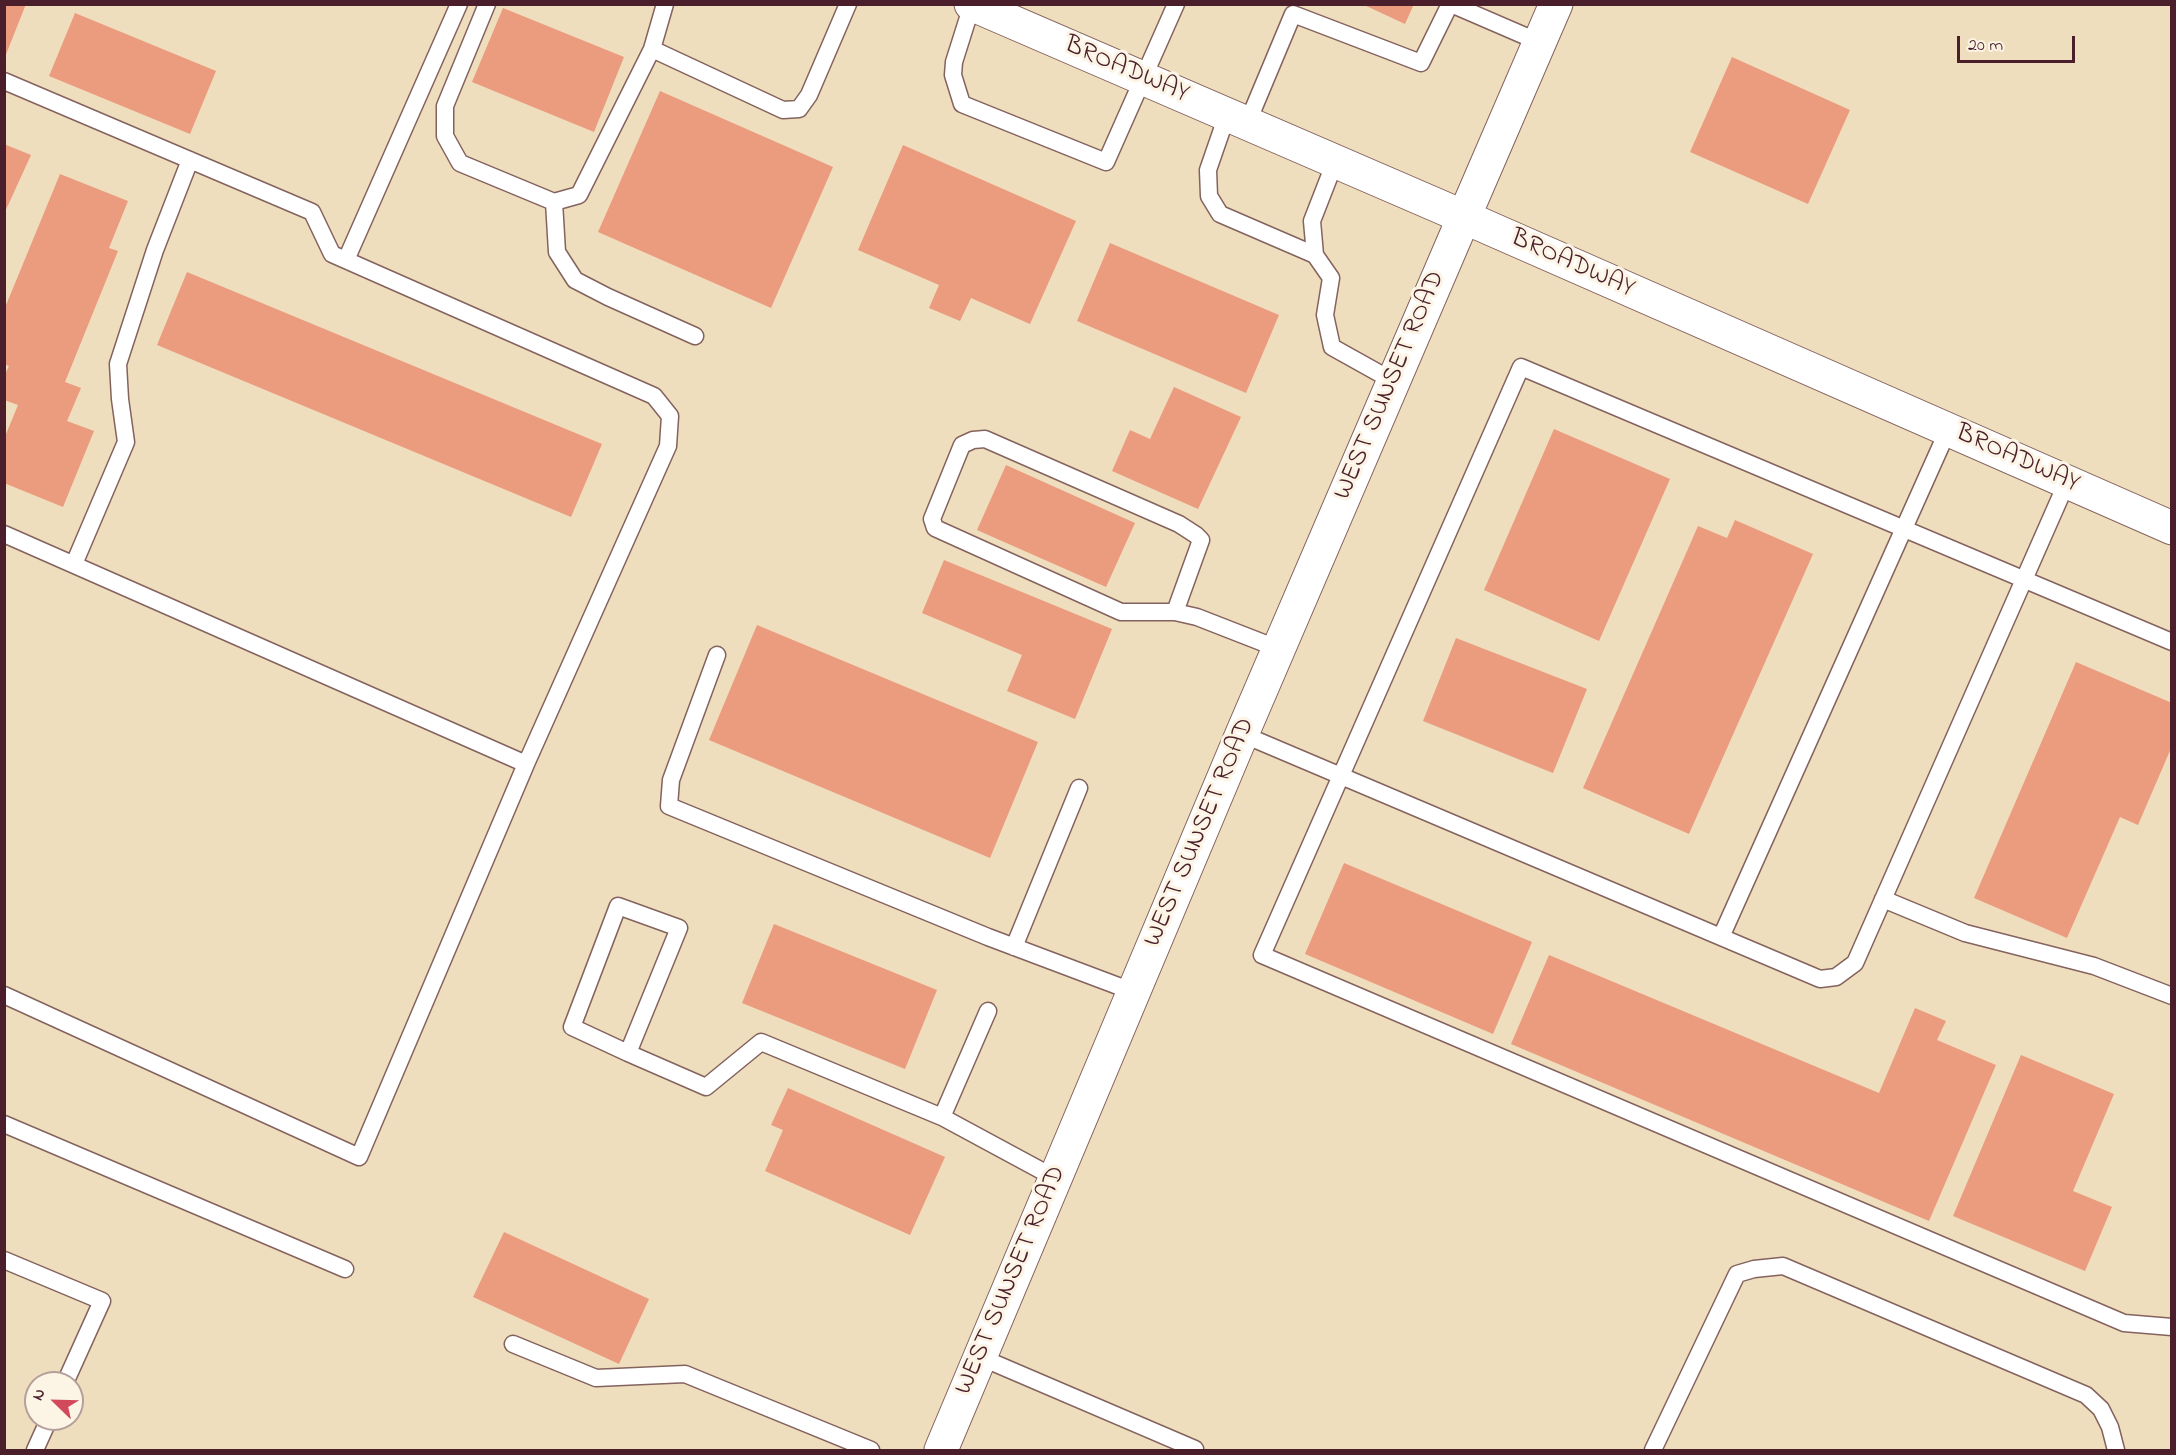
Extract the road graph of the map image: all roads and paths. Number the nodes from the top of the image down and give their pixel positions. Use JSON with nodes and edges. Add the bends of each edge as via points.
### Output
{"nodes":[{"id":1,"x":459,"y":4,"type":"edge"},
{"id":2,"x":487,"y":4,"type":"edge"},
{"id":3,"x":665,"y":4,"type":"edge"},
{"id":4,"x":848,"y":4,"type":"edge"},
{"id":5,"x":1176,"y":4,"type":"edge"},
{"id":6,"x":1451,"y":4,"type":"edge"},
{"id":7,"x":1556,"y":4,"type":"edge"},
{"id":8,"x":972,"y":5,"type":"edge"},
{"id":9,"x":1539,"y":42,"type":"junction"},
{"id":10,"x":652,"y":49,"type":"junction"},
{"id":11,"x":1144,"y":79,"type":"junction"},
{"id":12,"x":4,"y":81,"type":"edge"},
{"id":13,"x":1237,"y":119,"type":"junction"},
{"id":14,"x":190,"y":160,"type":"junction"},
{"id":15,"x":1335,"y":162,"type":"junction"},
{"id":16,"x":554,"y":202,"type":"junction"},
{"id":17,"x":1464,"y":217,"type":"junction"},
{"id":18,"x":1316,"y":255,"type":"junction"},
{"id":19,"x":346,"y":260,"type":"junction"},
{"id":20,"x":695,"y":336,"type":"dead end"},
{"id":21,"x":1394,"y":381,"type":"junction"},
{"id":22,"x":1948,"y":430,"type":"junction"},
{"id":23,"x":2067,"y":482,"type":"junction"},
{"id":24,"x":1903,"y":528,"type":"junction"},
{"id":25,"x":2172,"y":528,"type":"edge"},
{"id":26,"x":4,"y":534,"type":"edge"},
{"id":27,"x":74,"y":564,"type":"junction"},
{"id":28,"x":2024,"y":579,"type":"junction"},
{"id":29,"x":1175,"y":612,"type":"junction"},
{"id":30,"x":2172,"y":642,"type":"edge"},
{"id":31,"x":1279,"y":649,"type":"junction"},
{"id":32,"x":717,"y":655,"type":"dead end"},
{"id":33,"x":1242,"y":734,"type":"junction"},
{"id":34,"x":526,"y":764,"type":"junction"},
{"id":35,"x":1340,"y":776,"type":"junction"},
{"id":36,"x":1079,"y":788,"type":"dead end"},
{"id":37,"x":1883,"y":899,"type":"junction"},
{"id":38,"x":1721,"y":937,"type":"junction"},
{"id":39,"x":1014,"y":946,"type":"junction"},
{"id":40,"x":1134,"y":992,"type":"junction"},
{"id":41,"x":4,"y":995,"type":"edge"},
{"id":42,"x":2172,"y":996,"type":"edge"},
{"id":43,"x":987,"y":1011,"type":"dead end"},
{"id":44,"x":628,"y":1053,"type":"junction"},
{"id":45,"x":942,"y":1117,"type":"junction"},
{"id":46,"x":4,"y":1124,"type":"edge"},
{"id":47,"x":1055,"y":1178,"type":"junction"},
{"id":48,"x":4,"y":1260,"type":"edge"},
{"id":49,"x":345,"y":1269,"type":"dead end"},
{"id":50,"x":2172,"y":1328,"type":"edge"},
{"id":51,"x":513,"y":1344,"type":"dead end"},
{"id":52,"x":980,"y":1357,"type":"junction"},
{"id":53,"x":70,"y":1371,"type":"edge"},
{"id":54,"x":43,"y":1431,"type":"edge"},
{"id":55,"x":1195,"y":1449,"type":"dead end"},
{"id":56,"x":34,"y":1450,"type":"edge"},
{"id":57,"x":871,"y":1450,"type":"edge"},
{"id":58,"x":941,"y":1450,"type":"edge"},
{"id":59,"x":1653,"y":1450,"type":"edge"},
{"id":60,"x":2116,"y":1450,"type":"edge"}],
"edges":[{"from":1,"to":19,"type":"lane"},
{"from":2,"to":16,"type":"lane","via":[[445,106],[445,136],[460,163]]},
{"from":3,"to":10,"type":"lane"},
{"from":4,"to":10,"type":"lane","via":[[799,110],[783,110]]},
{"from":5,"to":11,"type":"lane"},
{"from":6,"to":9,"type":"lane"},
{"from":6,"to":13,"type":"lane","via":[[1421,63],[1293,14]]},
{"from":7,"to":9,"type":"main road","name":"WEST SUNSET ROAD"},
{"from":8,"to":11,"type":"main road","name":"BROADWAY"},
{"from":8,"to":11,"type":"lane","via":[[952,75],[962,104],[1106,162]]},
{"from":9,"to":17,"type":"main road","name":"WEST SUNSET ROAD"},
{"from":10,"to":16,"type":"lane","via":[[579,195]]},
{"from":11,"to":13,"type":"main road","name":"BROADWAY"},
{"from":12,"to":14,"type":"lane"},
{"from":13,"to":15,"type":"main road","name":"BROADWAY"},
{"from":13,"to":18,"type":"lane","via":[[1208,170],[1209,196],[1220,214]]},
{"from":14,"to":19,"type":"lane","via":[[312,212],[332,254]]},
{"from":14,"to":27,"type":"lane","via":[[118,364],[126,442]]},
{"from":15,"to":17,"type":"main road","name":"BROADWAY"},
{"from":15,"to":18,"type":"lane","via":[[1312,221]]},
{"from":16,"to":20,"type":"lane","via":[[557,252],[575,280]]},
{"from":17,"to":21,"type":"main road","name":"WEST SUNSET ROAD"},
{"from":17,"to":22,"type":"main road","name":"BROADWAY"},
{"from":18,"to":21,"type":"lane","via":[[1331,278],[1325,315],[1332,347]]},
{"from":19,"to":34,"type":"lane","via":[[654,396],[670,416],[668,446]]},
{"from":21,"to":31,"type":"main road","name":"WEST SUNSET ROAD"},
{"from":22,"to":23,"type":"main road","name":"BROADWAY"},
{"from":22,"to":24,"type":"lane"},
{"from":23,"to":25,"type":"main road","name":"BROADWAY"},
{"from":23,"to":28,"type":"lane"},
{"from":24,"to":28,"type":"lane"},
{"from":24,"to":35,"type":"lane","via":[[1521,367]]},
{"from":24,"to":38,"type":"lane"},
{"from":26,"to":27,"type":"lane"},
{"from":27,"to":34,"type":"lane"},
{"from":28,"to":30,"type":"lane"},
{"from":28,"to":37,"type":"lane"},
{"from":29,"to":29,"type":"lane","via":[[1121,612],[935,528],[932,519],[962,446],[985,439],[1196,535],[1201,540]]},
{"from":29,"to":31,"type":"lane"},
{"from":31,"to":33,"type":"main road","name":"WEST SUNSET ROAD"},
{"from":32,"to":39,"type":"lane","via":[[670,780],[669,806]]},
{"from":33,"to":35,"type":"lane"},
{"from":33,"to":40,"type":"main road","name":"WEST SUNSET ROAD"},
{"from":34,"to":41,"type":"lane","via":[[359,1156]]},
{"from":35,"to":38,"type":"lane"},
{"from":35,"to":50,"type":"lane","via":[[1262,955],[2124,1323]]},
{"from":36,"to":39,"type":"lane"},
{"from":37,"to":38,"type":"lane","via":[[1855,963],[1836,977],[1820,979]]},
{"from":37,"to":42,"type":"lane","via":[[1965,933],[2094,966]]},
{"from":39,"to":40,"type":"lane"},
{"from":40,"to":47,"type":"main road","name":"WEST SUNSET ROAD"},
{"from":43,"to":45,"type":"lane"},
{"from":44,"to":44,"type":"lane","via":[[679,928],[618,906],[572,1027]]},
{"from":44,"to":45,"type":"lane","via":[[706,1087],[761,1042]]},
{"from":45,"to":47,"type":"lane"},
{"from":46,"to":49,"type":"lane"},
{"from":47,"to":52,"type":"main road","name":"WEST SUNSET ROAD"},
{"from":48,"to":53,"type":"lane","via":[[102,1301]]},
{"from":51,"to":57,"type":"lane","via":[[596,1378],[685,1374]]},
{"from":52,"to":55,"type":"lane"},
{"from":52,"to":58,"type":"main road","name":"WEST SUNSET ROAD"},
{"from":54,"to":56,"type":"lane"},
{"from":59,"to":60,"type":"lane","via":[[1737,1274],[1783,1266],[2086,1395],[2101,1409]]}]}
